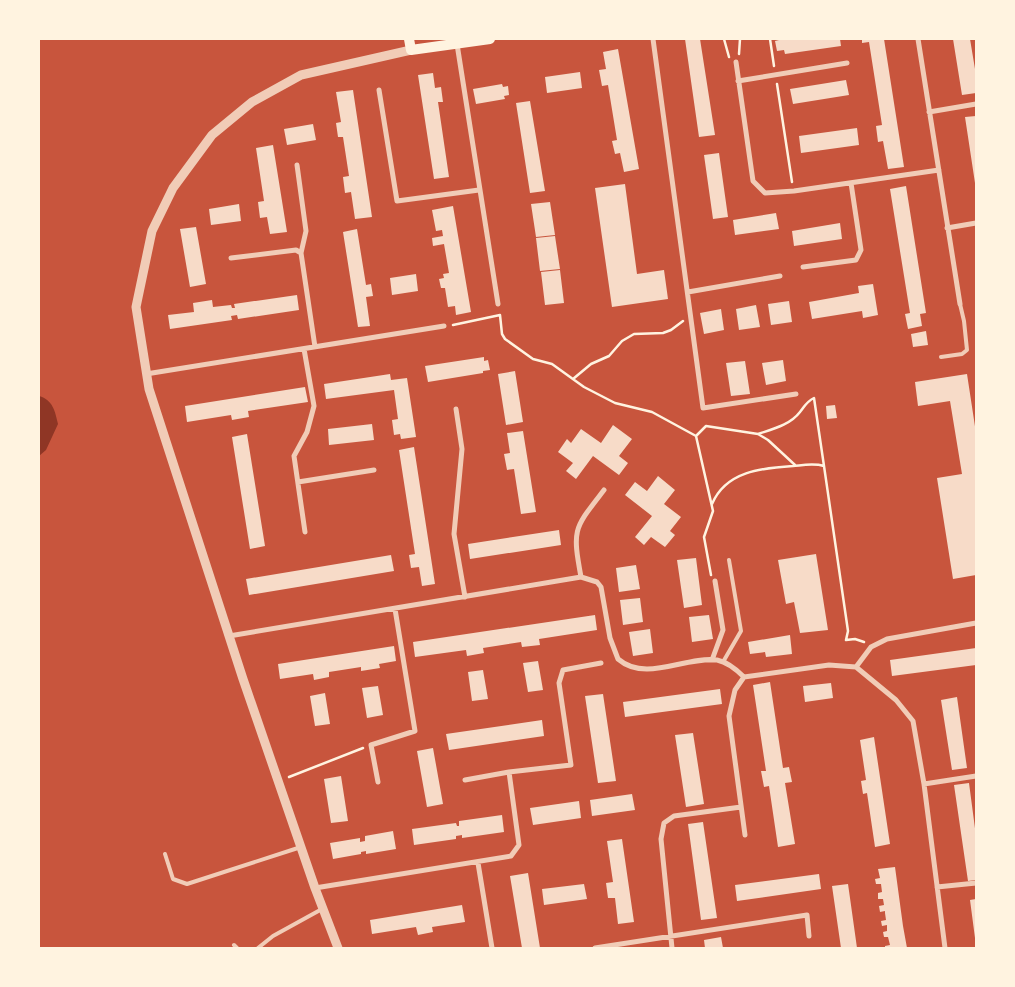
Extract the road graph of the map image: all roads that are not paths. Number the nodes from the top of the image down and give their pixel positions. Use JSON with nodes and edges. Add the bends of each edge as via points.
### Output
{"nodes":[{"id":1,"x":409,"y":39,"type":"edge"},
{"id":2,"x":490,"y":39,"type":"edge"},
{"id":3,"x":653,"y":39,"type":"edge"},
{"id":4,"x":918,"y":39,"type":"edge"},
{"id":5,"x":457,"y":44,"type":"junction"},
{"id":6,"x":411,"y":50,"type":"junction"},
{"id":7,"x":736,"y":62,"type":"road end"},
{"id":8,"x":847,"y":63,"type":"dead end"},
{"id":9,"x":738,"y":81,"type":"junction"},
{"id":10,"x":379,"y":90,"type":"dead end"},
{"id":11,"x":976,"y":104,"type":"edge"},
{"id":12,"x":929,"y":112,"type":"junction"},
{"id":13,"x":297,"y":165,"type":"dead end"},
{"id":14,"x":939,"y":170,"type":"junction"},
{"id":15,"x":851,"y":183,"type":"junction"},
{"id":16,"x":479,"y":190,"type":"junction"},
{"id":17,"x":976,"y":223,"type":"edge"},
{"id":18,"x":948,"y":228,"type":"junction"},
{"id":19,"x":301,"y":253,"type":"junction"},
{"id":20,"x":231,"y":258,"type":"dead end"},
{"id":21,"x":803,"y":267,"type":"dead end"},
{"id":22,"x":780,"y":276,"type":"dead end"},
{"id":23,"x":688,"y":292,"type":"junction"},
{"id":24,"x":498,"y":304,"type":"dead end"},
{"id":25,"x":960,"y":304,"type":"joint"},
{"id":26,"x":444,"y":326,"type":"road end"},
{"id":27,"x":315,"y":347,"type":"junction"},
{"id":28,"x":304,"y":348,"type":"junction"},
{"id":29,"x":941,"y":357,"type":"dead end"},
{"id":30,"x":145,"y":374,"type":"junction"},
{"id":31,"x":796,"y":394,"type":"dead end"},
{"id":32,"x":456,"y":410,"type":"dead end"},
{"id":33,"x":374,"y":470,"type":"dead end"},
{"id":34,"x":298,"y":482,"type":"junction"},
{"id":35,"x":604,"y":490,"type":"dead end"},
{"id":36,"x":305,"y":532,"type":"dead end"},
{"id":37,"x":729,"y":560,"type":"dead end"},
{"id":38,"x":582,"y":577,"type":"junction"},
{"id":39,"x":715,"y":581,"type":"dead end"},
{"id":40,"x":465,"y":597,"type":"junction"},
{"id":41,"x":395,"y":609,"type":"junction"},
{"id":42,"x":976,"y":623,"type":"edge"},
{"id":43,"x":229,"y":636,"type":"junction"},
{"id":44,"x":712,"y":660,"type":"junction"},
{"id":45,"x":723,"y":662,"type":"junction"},
{"id":46,"x":600,"y":663,"type":"dead end"},
{"id":47,"x":856,"y":667,"type":"junction"},
{"id":48,"x":744,"y":676,"type":"junction"},
{"id":49,"x":509,"y":772,"type":"junction"},
{"id":50,"x":976,"y":776,"type":"edge"},
{"id":51,"x":465,"y":780,"type":"dead end"},
{"id":52,"x":378,"y":782,"type":"dead end"},
{"id":53,"x":924,"y":784,"type":"junction"},
{"id":54,"x":741,"y":807,"type":"junction"},
{"id":55,"x":745,"y":835,"type":"dead end"},
{"id":56,"x":301,"y":847,"type":"junction"},
{"id":57,"x":165,"y":854,"type":"dead end"},
{"id":58,"x":478,"y":863,"type":"junction"},
{"id":59,"x":976,"y":883,"type":"edge"},
{"id":60,"x":936,"y":887,"type":"junction"},
{"id":61,"x":315,"y":888,"type":"junction"},
{"id":62,"x":322,"y":910,"type":"junction"},
{"id":63,"x":671,"y":935,"type":"junction"},
{"id":64,"x":809,"y":936,"type":"dead end"},
{"id":65,"x":258,"y":948,"type":"edge"},
{"id":66,"x":338,"y":948,"type":"edge"},
{"id":67,"x":492,"y":948,"type":"edge"},
{"id":68,"x":594,"y":948,"type":"edge"},
{"id":69,"x":672,"y":948,"type":"edge"},
{"id":70,"x":945,"y":948,"type":"edge"}],
"edges":[{"from":1,"to":6,"type":"main road"},
{"from":2,"to":5,"type":"main road"},
{"from":3,"to":23,"type":"street"},
{"from":4,"to":12,"type":"street"},
{"from":5,"to":6,"type":"main road"},
{"from":5,"to":16,"type":"street"},
{"from":6,"to":30,"type":"street","via":[[301,76],[252,102],[212,135],[173,188],[152,231],[136,307]]},
{"from":7,"to":9,"type":"street"},
{"from":8,"to":9,"type":"street"},
{"from":9,"to":15,"type":"street","via":[[753,181],[765,193]]},
{"from":10,"to":16,"type":"street","via":[[396,201]]},
{"from":11,"to":12,"type":"street"},
{"from":12,"to":14,"type":"street"},
{"from":13,"to":19,"type":"street","via":[[306,231]]},
{"from":14,"to":15,"type":"street"},
{"from":14,"to":18,"type":"street"},
{"from":15,"to":21,"type":"street","via":[[861,250],[856,260]]},
{"from":16,"to":24,"type":"street"},
{"from":17,"to":18,"type":"street"},
{"from":18,"to":25,"type":"street"},
{"from":19,"to":20,"type":"street","via":[[296,250]]},
{"from":19,"to":27,"type":"street"},
{"from":22,"to":23,"type":"street"},
{"from":23,"to":31,"type":"street","via":[[703,408]]},
{"from":25,"to":29,"type":"lane","via":[[967,350],[962,354]]},
{"from":26,"to":27,"type":"street"},
{"from":27,"to":28,"type":"street"},
{"from":28,"to":30,"type":"street"},
{"from":28,"to":34,"type":"street","via":[[314,406],[307,432],[294,456]]},
{"from":30,"to":43,"type":"street"},
{"from":32,"to":40,"type":"street","via":[[462,449],[454,534]]},
{"from":33,"to":34,"type":"street"},
{"from":34,"to":36,"type":"street"},
{"from":35,"to":38,"type":"street","via":[[579,523],[576,533]]},
{"from":37,"to":45,"type":"lane","via":[[741,631]]},
{"from":38,"to":40,"type":"street"},
{"from":38,"to":44,"type":"street","via":[[597,582],[601,587],[610,638],[618,660],[624,664],[633,668],[658,668]]},
{"from":39,"to":44,"type":"street","via":[[723,630]]},
{"from":40,"to":41,"type":"street"},
{"from":41,"to":43,"type":"street"},
{"from":41,"to":52,"type":"street","via":[[415,731],[371,745]]},
{"from":42,"to":47,"type":"street","via":[[887,639],[871,648]]},
{"from":43,"to":56,"type":"street"},
{"from":44,"to":45,"type":"street"},
{"from":45,"to":48,"type":"street"},
{"from":46,"to":49,"type":"street","via":[[563,670],[559,683],[571,764]]},
{"from":47,"to":48,"type":"street","via":[[829,665]]},
{"from":47,"to":53,"type":"street","via":[[896,700],[913,721]]},
{"from":48,"to":54,"type":"street","via":[[735,690],[729,716]]},
{"from":49,"to":51,"type":"street"},
{"from":49,"to":58,"type":"street","via":[[519,846],[511,856]]},
{"from":50,"to":53,"type":"street"},
{"from":53,"to":60,"type":"street"},
{"from":54,"to":55,"type":"street"},
{"from":54,"to":63,"type":"street","via":[[674,816],[664,823],[661,839]]},
{"from":56,"to":57,"type":"lane","via":[[187,884],[173,879]]},
{"from":56,"to":61,"type":"street"},
{"from":58,"to":61,"type":"street"},
{"from":58,"to":67,"type":"street"},
{"from":59,"to":60,"type":"street"},
{"from":60,"to":70,"type":"street"},
{"from":61,"to":62,"type":"street"},
{"from":62,"to":65,"type":"lane","via":[[273,936]]},
{"from":62,"to":66,"type":"street"},
{"from":63,"to":64,"type":"street","via":[[807,916]]},
{"from":63,"to":68,"type":"street"},
{"from":63,"to":69,"type":"street"}]}
